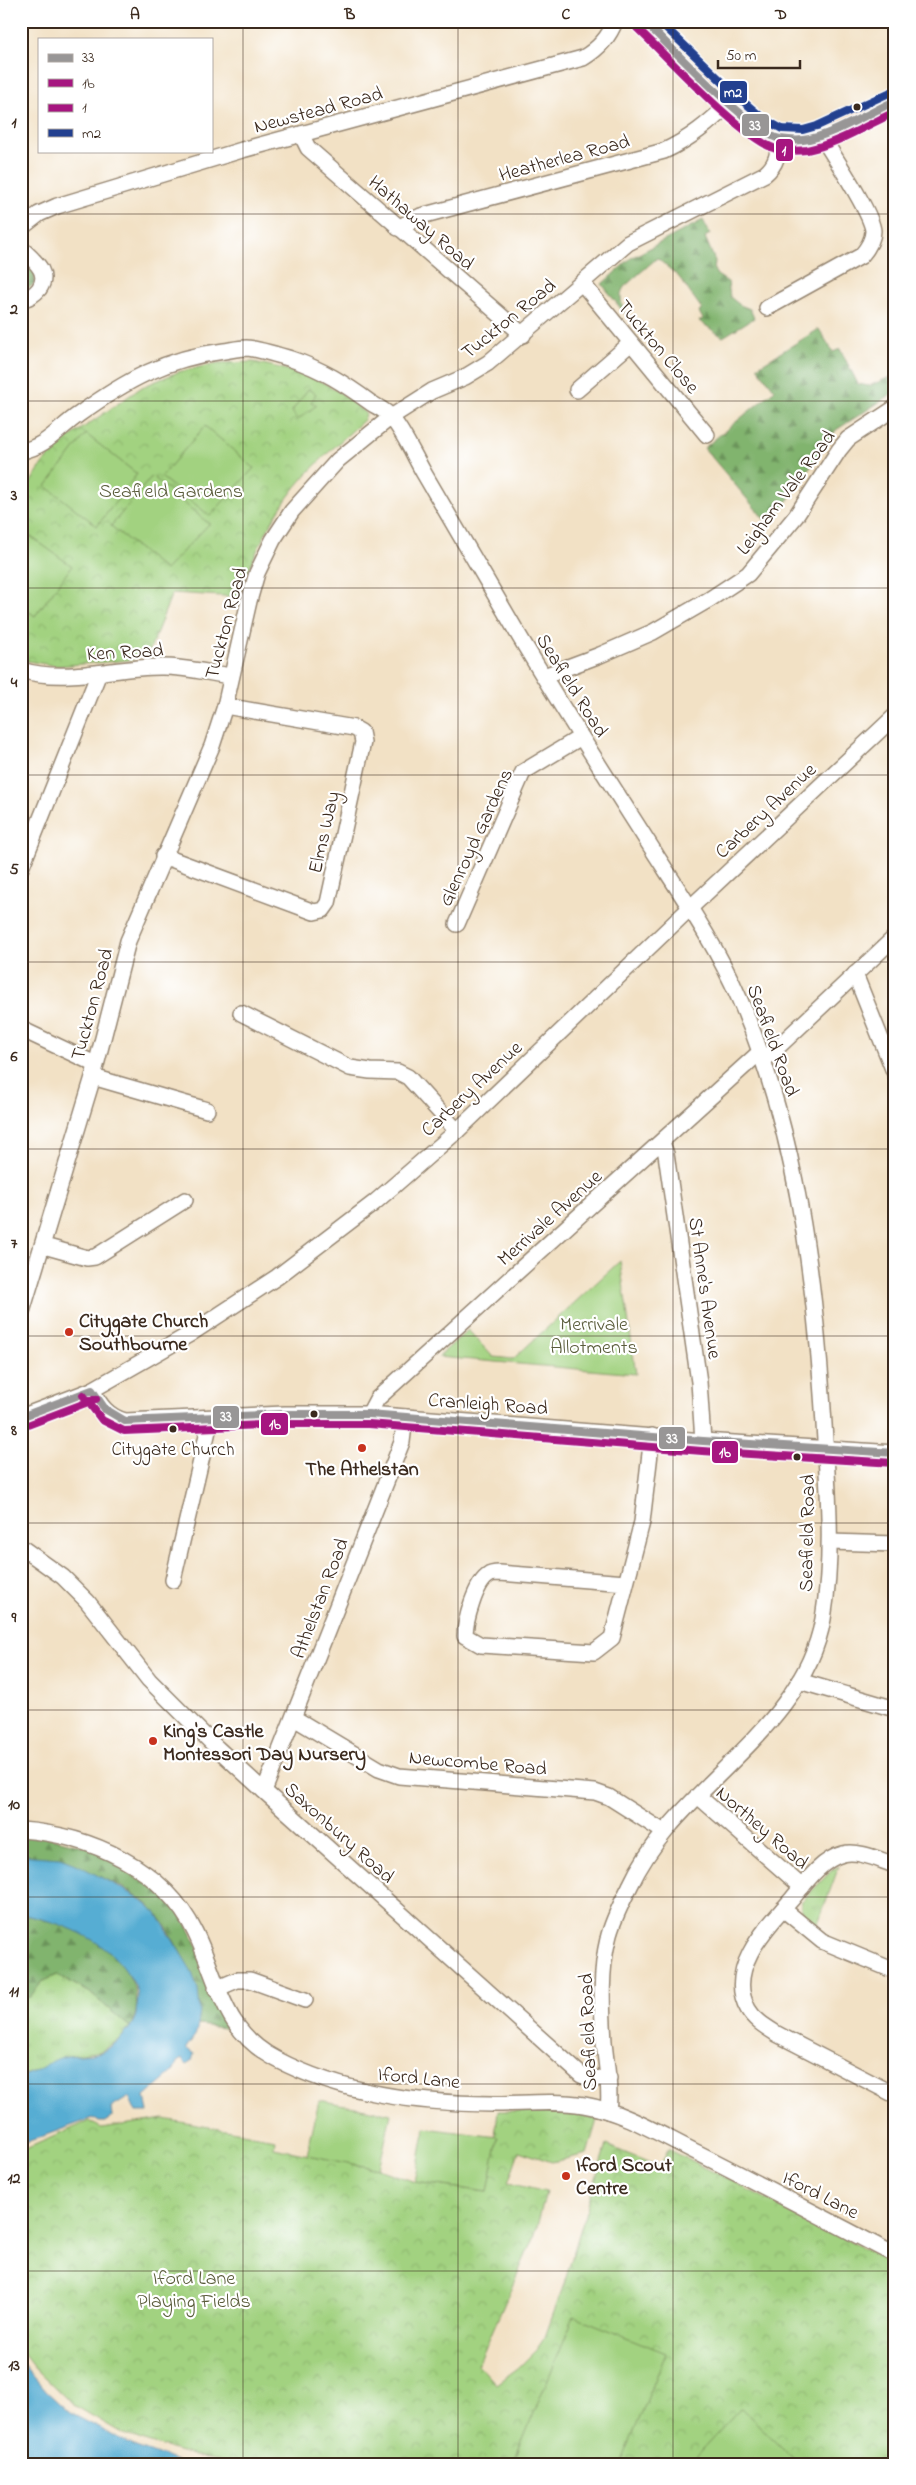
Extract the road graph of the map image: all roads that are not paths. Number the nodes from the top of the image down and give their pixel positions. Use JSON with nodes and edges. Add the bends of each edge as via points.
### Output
{"nodes":[{"id":1,"x":615,"y":21,"type":"edge"},
{"id":2,"x":644,"y":21,"type":"edge"},
{"id":3,"x":895,"y":101,"type":"edge"},
{"id":4,"x":730,"y":104,"type":"junction"},
{"id":5,"x":301,"y":134,"type":"junction"},
{"id":6,"x":821,"y":135,"type":"junction"},
{"id":7,"x":779,"y":139,"type":"junction"},
{"id":8,"x":21,"y":228,"type":"edge"},
{"id":9,"x":398,"y":228,"type":"junction"},
{"id":10,"x":21,"y":248,"type":"edge"},
{"id":11,"x":582,"y":283,"type":"junction"},
{"id":12,"x":21,"y":299,"type":"edge"},
{"id":13,"x":767,"y":308,"type":"dead end"},
{"id":14,"x":523,"y":335,"type":"junction"},
{"id":15,"x":631,"y":343,"type":"junction"},
{"id":16,"x":577,"y":390,"type":"dead end"},
{"id":17,"x":895,"y":408,"type":"edge"},
{"id":18,"x":391,"y":417,"type":"junction"},
{"id":19,"x":706,"y":435,"type":"dead end"},
{"id":20,"x":22,"y":454,"type":"edge"},
{"id":21,"x":21,"y":670,"type":"edge"},
{"id":22,"x":99,"y":673,"type":"junction"},
{"id":23,"x":231,"y":676,"type":"junction"},
{"id":24,"x":544,"y":676,"type":"junction"},
{"id":25,"x":225,"y":706,"type":"junction"},
{"id":26,"x":895,"y":716,"type":"edge"},
{"id":27,"x":581,"y":737,"type":"junction"},
{"id":28,"x":163,"y":856,"type":"junction"},
{"id":29,"x":21,"y":868,"type":"edge"},
{"id":30,"x":690,"y":908,"type":"junction"},
{"id":31,"x":457,"y":924,"type":"dead end"},
{"id":32,"x":895,"y":938,"type":"edge"},
{"id":33,"x":855,"y":974,"type":"junction"},
{"id":34,"x":241,"y":1013,"type":"dead end"},
{"id":35,"x":21,"y":1029,"type":"edge"},
{"id":36,"x":762,"y":1056,"type":"junction"},
{"id":37,"x":94,"y":1070,"type":"junction"},
{"id":38,"x":895,"y":1074,"type":"edge"},
{"id":39,"x":207,"y":1110,"type":"dead end"},
{"id":40,"x":457,"y":1131,"type":"junction"},
{"id":41,"x":662,"y":1142,"type":"junction"},
{"id":42,"x":185,"y":1200,"type":"dead end"},
{"id":43,"x":44,"y":1246,"type":"junction"},
{"id":44,"x":21,"y":1315,"type":"edge"},
{"id":45,"x":92,"y":1390,"type":"junction"},
{"id":46,"x":369,"y":1414,"type":"junction"},
{"id":47,"x":21,"y":1417,"type":"edge"},
{"id":48,"x":405,"y":1417,"type":"junction"},
{"id":49,"x":211,"y":1418,"type":"junction"},
{"id":50,"x":652,"y":1436,"type":"junction"},
{"id":51,"x":704,"y":1441,"type":"junction"},
{"id":52,"x":826,"y":1449,"type":"junction"},
{"id":53,"x":895,"y":1453,"type":"edge"},
{"id":54,"x":830,"y":1542,"type":"junction"},
{"id":55,"x":895,"y":1544,"type":"edge"},
{"id":56,"x":21,"y":1547,"type":"edge"},
{"id":57,"x":173,"y":1580,"type":"dead end"},
{"id":58,"x":626,"y":1583,"type":"junction"},
{"id":59,"x":799,"y":1681,"type":"junction"},
{"id":60,"x":895,"y":1709,"type":"edge"},
{"id":61,"x":294,"y":1718,"type":"junction"},
{"id":62,"x":264,"y":1791,"type":"junction"},
{"id":63,"x":698,"y":1796,"type":"junction"},
{"id":64,"x":21,"y":1830,"type":"edge"},
{"id":65,"x":664,"y":1832,"type":"junction"},
{"id":66,"x":895,"y":1864,"type":"edge"},
{"id":67,"x":802,"y":1887,"type":"junction"},
{"id":68,"x":783,"y":1909,"type":"junction"},
{"id":69,"x":895,"y":1971,"type":"edge"},
{"id":70,"x":216,"y":1989,"type":"junction"},
{"id":71,"x":305,"y":2000,"type":"dead end"},
{"id":72,"x":609,"y":2078,"type":"junction"},
{"id":73,"x":895,"y":2094,"type":"edge"},
{"id":74,"x":608,"y":2111,"type":"junction"},
{"id":75,"x":895,"y":2255,"type":"edge"}],
"edges":[{"from":1,"to":5,"type":"street","name":"Newstead Road","via":[[598,49],[583,58]]},
{"from":2,"to":4,"type":"main road"},
{"from":3,"to":6,"type":"main road"},
{"from":4,"to":7,"type":"main road"},
{"from":4,"to":9,"type":"street","name":"Heatherlea Road","via":[[693,135],[664,151],[421,216]]},
{"from":5,"to":8,"type":"street","name":"Newstead Road","via":[[57,206]]},
{"from":5,"to":9,"type":"street","name":"Hathaway Road","via":[[308,148]]},
{"from":6,"to":7,"type":"main road","via":[[804,140]]},
{"from":6,"to":13,"type":"street","via":[[867,214],[873,231],[870,245],[861,256]]},
{"from":7,"to":11,"type":"street","name":"Tuckton Road","via":[[773,168],[765,174],[628,243]]},
{"from":9,"to":14,"type":"street","name":"Hathaway Road"},
{"from":10,"to":12,"type":"street","via":[[40,268],[43,276],[36,293]]},
{"from":11,"to":14,"type":"street","name":"Tuckton Road"},
{"from":11,"to":15,"type":"street","name":"Tuckton Close"},
{"from":14,"to":18,"type":"street","name":"Tuckton Road","via":[[488,363],[432,391]]},
{"from":15,"to":16,"type":"street"},
{"from":15,"to":19,"type":"street","name":"Tuckton Close"},
{"from":17,"to":24,"type":"street","name":"Leigham Vale Road","via":[[848,439],[796,516],[748,574],[653,632]]},
{"from":18,"to":20,"type":"street","name":"Seafield Road","via":[[339,378],[294,360],[248,348],[208,353],[152,369],[100,399],[36,448]]},
{"from":18,"to":23,"type":"street","name":"Tuckton Road","via":[[338,460],[292,511],[273,540],[257,573]]},
{"from":18,"to":24,"type":"street","name":"Seafield Road"},
{"from":21,"to":22,"type":"street","name":"Ken Road","via":[[62,675]]},
{"from":22,"to":23,"type":"street","name":"Ken Road","via":[[163,667]]},
{"from":22,"to":29,"type":"street"},
{"from":23,"to":25,"type":"street","name":"Tuckton Road"},
{"from":24,"to":27,"type":"street","name":"Seafield Road"},
{"from":25,"to":28,"type":"street","name":"Tuckton Road","via":[[212,746]]},
{"from":25,"to":28,"type":"street","name":"Elms Way","via":[[354,728],[361,732],[363,742],[328,903],[323,910],[314,912]]},
{"from":26,"to":30,"type":"street","name":"Carbery Avenue"},
{"from":27,"to":30,"type":"street","name":"Seafield Road"},
{"from":27,"to":31,"type":"street","name":"Glenroyd Gardens","via":[[523,772]]},
{"from":28,"to":37,"type":"street","name":"Tuckton Road","via":[[128,941]]},
{"from":30,"to":36,"type":"street","name":"Seafield Road","via":[[738,993]]},
{"from":30,"to":40,"type":"street","name":"Carbery Avenue"},
{"from":32,"to":33,"type":"street","name":"Merrivale Avenue"},
{"from":33,"to":36,"type":"street","name":"Merrivale Avenue"},
{"from":33,"to":38,"type":"street"},
{"from":34,"to":40,"type":"street","via":[[350,1068],[398,1072],[408,1077]]},
{"from":35,"to":37,"type":"street"},
{"from":36,"to":41,"type":"street","name":"Merrivale Avenue"},
{"from":36,"to":52,"type":"street","name":"Seafield Road","via":[[785,1132],[809,1265]]},
{"from":37,"to":39,"type":"street"},
{"from":37,"to":43,"type":"street","name":"Tuckton Road"},
{"from":40,"to":45,"type":"street","name":"Carbery Avenue","via":[[374,1203],[277,1277],[190,1334]]},
{"from":41,"to":46,"type":"street","name":"Merrivale Avenue","via":[[377,1399]]},
{"from":41,"to":51,"type":"street","name":"St Anne's Avenue","via":[[699,1382]]},
{"from":42,"to":43,"type":"street","via":[[95,1257],[87,1258]]},
{"from":43,"to":44,"type":"street","name":"Tuckton Road"},
{"from":45,"to":47,"type":"street","name":"Carbery Avenue"},
{"from":45,"to":49,"type":"street","name":"Cranleigh Road","via":[[107,1412],[125,1421]]},
{"from":46,"to":48,"type":"street","name":"Cranleigh Road"},
{"from":46,"to":49,"type":"street","name":"Cranleigh Road"},
{"from":48,"to":50,"type":"street","name":"Cranleigh Road"},
{"from":48,"to":61,"type":"street","name":"Athelstan Road","via":[[402,1442]]},
{"from":49,"to":57,"type":"street"},
{"from":50,"to":51,"type":"street","name":"Cranleigh Road"},
{"from":50,"to":58,"type":"street","via":[[642,1522]]},
{"from":51,"to":52,"type":"street","name":"Cranleigh Road"},
{"from":52,"to":53,"type":"street","name":"Cranleigh Road"},
{"from":52,"to":54,"type":"street","name":"Seafield Road"},
{"from":54,"to":55,"type":"street"},
{"from":54,"to":59,"type":"street","name":"Seafield Road","via":[[822,1627]]},
{"from":56,"to":62,"type":"street","name":"Saxonbury Road","via":[[63,1577],[87,1601],[150,1680]]},
{"from":58,"to":58,"type":"street","via":[[612,1638],[594,1652],[480,1645],[465,1636],[465,1621],[480,1585],[488,1575],[500,1573]]},
{"from":59,"to":60,"type":"street"},
{"from":59,"to":63,"type":"street","name":"Seafield Road","via":[[746,1748]]},
{"from":61,"to":62,"type":"street","name":"Athelstan Road"},
{"from":61,"to":65,"type":"street","name":"Newcombe Road","via":[[379,1770],[399,1776],[595,1792],[609,1797]]},
{"from":62,"to":72,"type":"street","name":"Saxonbury Road","via":[[581,2075],[590,2079]]},
{"from":63,"to":65,"type":"street","name":"Seafield Road"},
{"from":63,"to":67,"type":"street","name":"Northey Road"},
{"from":64,"to":70,"type":"street","name":"Iford Lane","via":[[73,1839],[107,1852],[158,1883],[189,1920]]},
{"from":65,"to":72,"type":"street","name":"Seafield Road","via":[[631,1882],[608,1938],[602,1988]]},
{"from":66,"to":67,"type":"street","name":"Northey Road","via":[[852,1852],[841,1854],[829,1860]]},
{"from":67,"to":68,"type":"street","name":"Northey Road"},
{"from":68,"to":69,"type":"street","via":[[822,1941]]},
{"from":68,"to":73,"type":"street","name":"Northey Road","via":[[751,1950],[743,1971],[743,1994],[748,2009],[759,2022],[777,2034]]},
{"from":70,"to":71,"type":"street","via":[[237,1980],[250,1980]]},
{"from":70,"to":74,"type":"street","name":"Iford Lane","via":[[241,2030],[274,2058],[344,2086],[376,2094],[429,2100],[573,2104]]},
{"from":72,"to":74,"type":"street","name":"Seafield Road"},
{"from":74,"to":75,"type":"street","name":"Iford Lane"}]}
